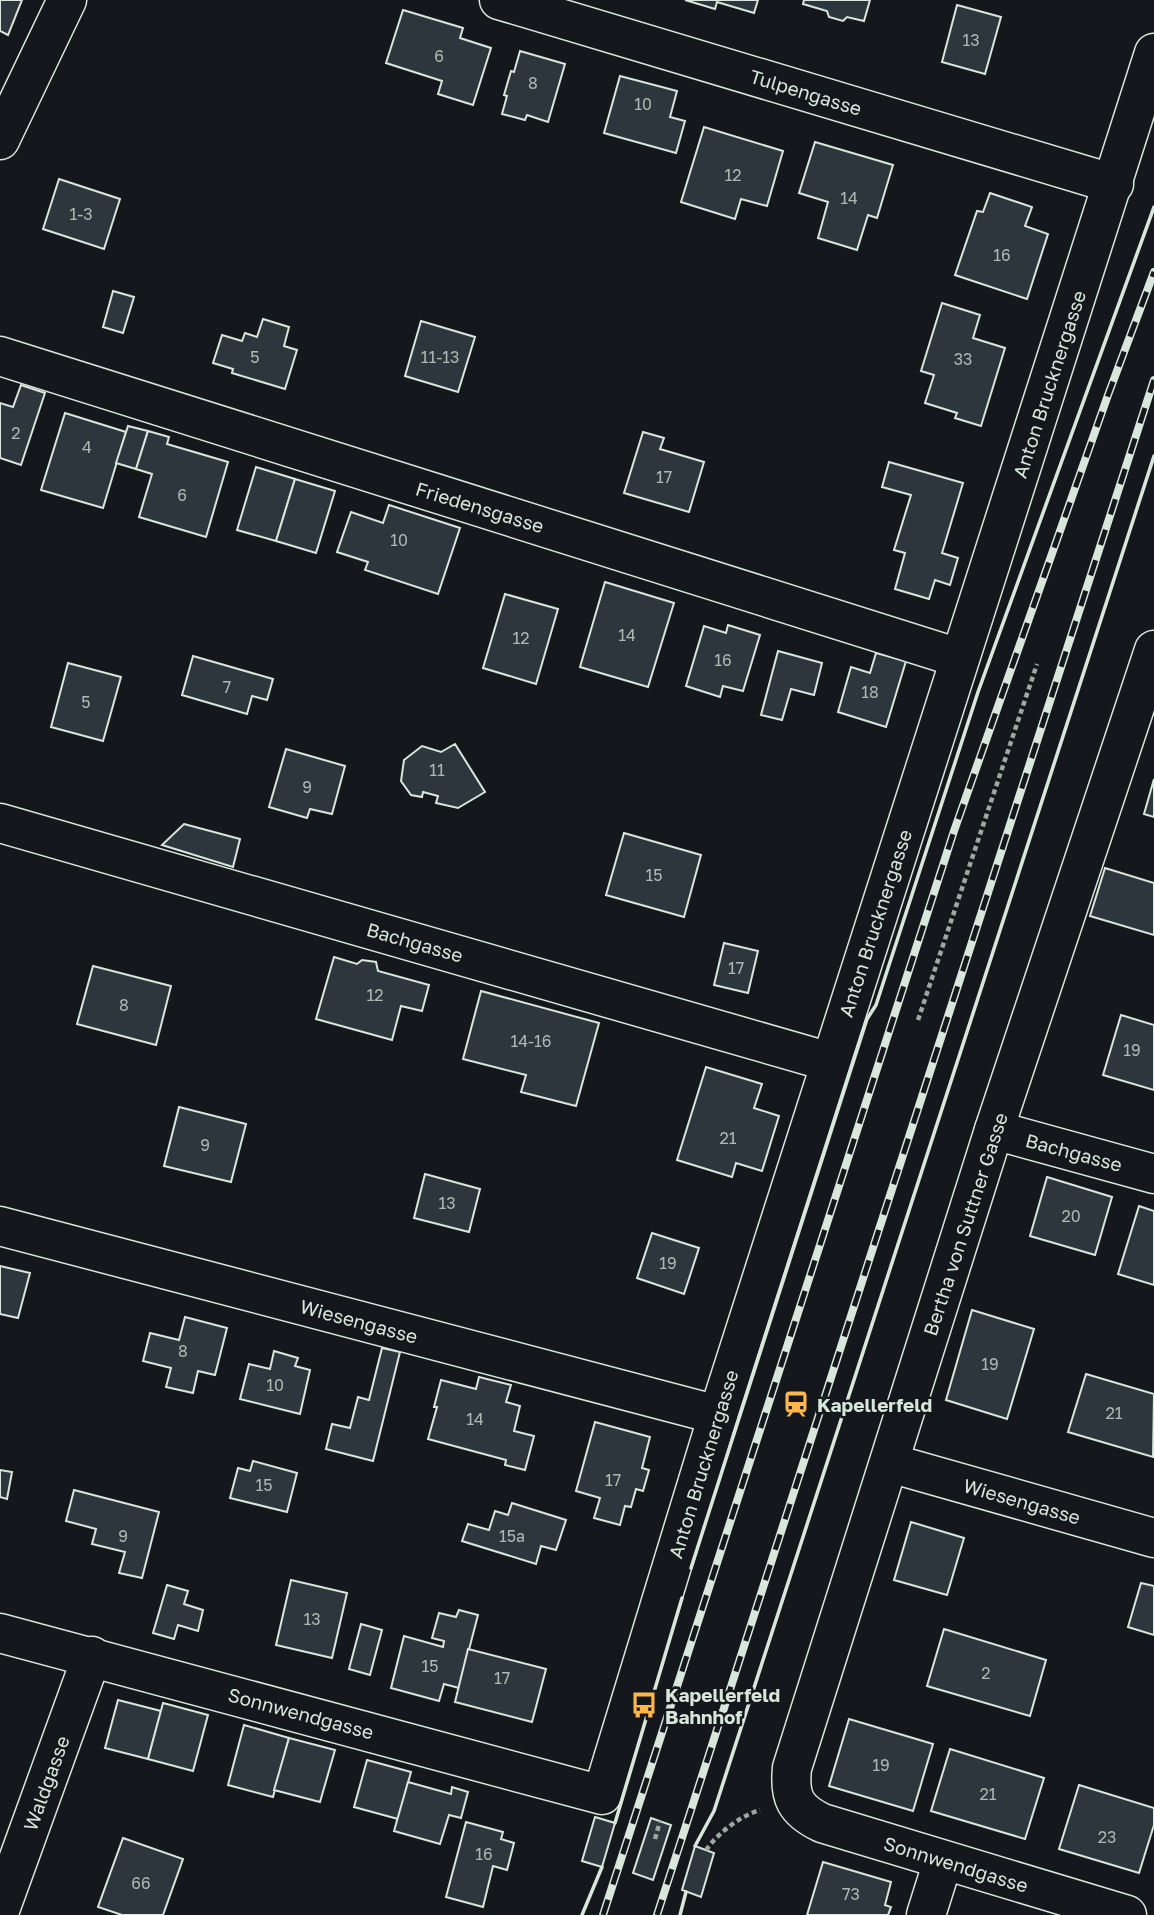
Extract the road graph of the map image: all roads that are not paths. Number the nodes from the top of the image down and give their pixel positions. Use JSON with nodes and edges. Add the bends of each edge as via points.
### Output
{"nodes":[{"id":1,"x":67,"y":0,"type":"edge"},
{"id":2,"x":499,"y":0,"type":"edge"},
{"id":3,"x":1154,"y":53,"type":"edge"},
{"id":4,"x":0,"y":140,"type":"edge"},
{"id":5,"x":1114,"y":184,"type":"junction"},
{"id":6,"x":0,"y":356,"type":"edge"},
{"id":7,"x":1154,"y":650,"type":"edge"},
{"id":8,"x":960,"y":658,"type":"junction"},
{"id":9,"x":1145,"y":705,"type":"edge"},
{"id":10,"x":0,"y":823,"type":"edge"},
{"id":11,"x":831,"y":1062,"type":"junction"},
{"id":12,"x":994,"y":1130,"type":"junction"},
{"id":13,"x":1154,"y":1174,"type":"edge"},
{"id":14,"x":0,"y":1226,"type":"edge"},
{"id":15,"x":718,"y":1415,"type":"junction"},
{"id":16,"x":890,"y":1463,"type":"junction"},
{"id":17,"x":1154,"y":1538,"type":"edge"},
{"id":18,"x":0,"y":1633,"type":"edge"},
{"id":19,"x":92,"y":1656,"type":"junction"},
{"id":20,"x":602,"y":1795,"type":"joint"},
{"id":21,"x":794,"y":1800,"type":"joint"},
{"id":22,"x":943,"y":1861,"type":"junction"},
{"id":23,"x":0,"y":1910,"type":"edge"},
{"id":24,"x":926,"y":1915,"type":"edge"},
{"id":25,"x":1127,"y":1915,"type":"edge"}],
"edges":[{"from":1,"to":4,"type":"street"},
{"from":2,"to":5,"type":"street","name":"Tulpengasse"},
{"from":3,"to":5,"type":"street","name":"Anton Brucknergasse"},
{"from":5,"to":8,"type":"street","name":"Anton Brucknergasse"},
{"from":6,"to":8,"type":"street","name":"Friedensgasse"},
{"from":7,"to":9,"type":"street","name":"Bertha von Suttner Gasse"},
{"from":8,"to":11,"type":"street","name":"Anton Brucknergasse"},
{"from":9,"to":12,"type":"street","name":"Bertha von Suttner Gasse"},
{"from":10,"to":11,"type":"street","name":"Bachgasse"},
{"from":11,"to":15,"type":"street","name":"Anton Brucknergasse"},
{"from":12,"to":13,"type":"street","name":"Bachgasse"},
{"from":12,"to":16,"type":"street","name":"Bertha von Suttner Gasse"},
{"from":14,"to":15,"type":"street","name":"Wiesengasse"},
{"from":15,"to":20,"type":"street","name":"Anton Brucknergasse"},
{"from":16,"to":17,"type":"street","name":"Wiesengasse"},
{"from":16,"to":21,"type":"street","name":"Bertha von Suttner Gasse","via":[[792,1768]]},
{"from":18,"to":19,"type":"street","name":"Sonnwendgasse"},
{"from":19,"to":20,"type":"street","name":"Sonnwendgasse"},
{"from":19,"to":23,"type":"street","name":"Waldgasse"},
{"from":21,"to":22,"type":"street","name":"Sonnwendgasse","via":[[805,1815],[822,1823]]},
{"from":22,"to":24,"type":"street"},
{"from":22,"to":25,"type":"street","name":"Sonnwendgasse"}]}
